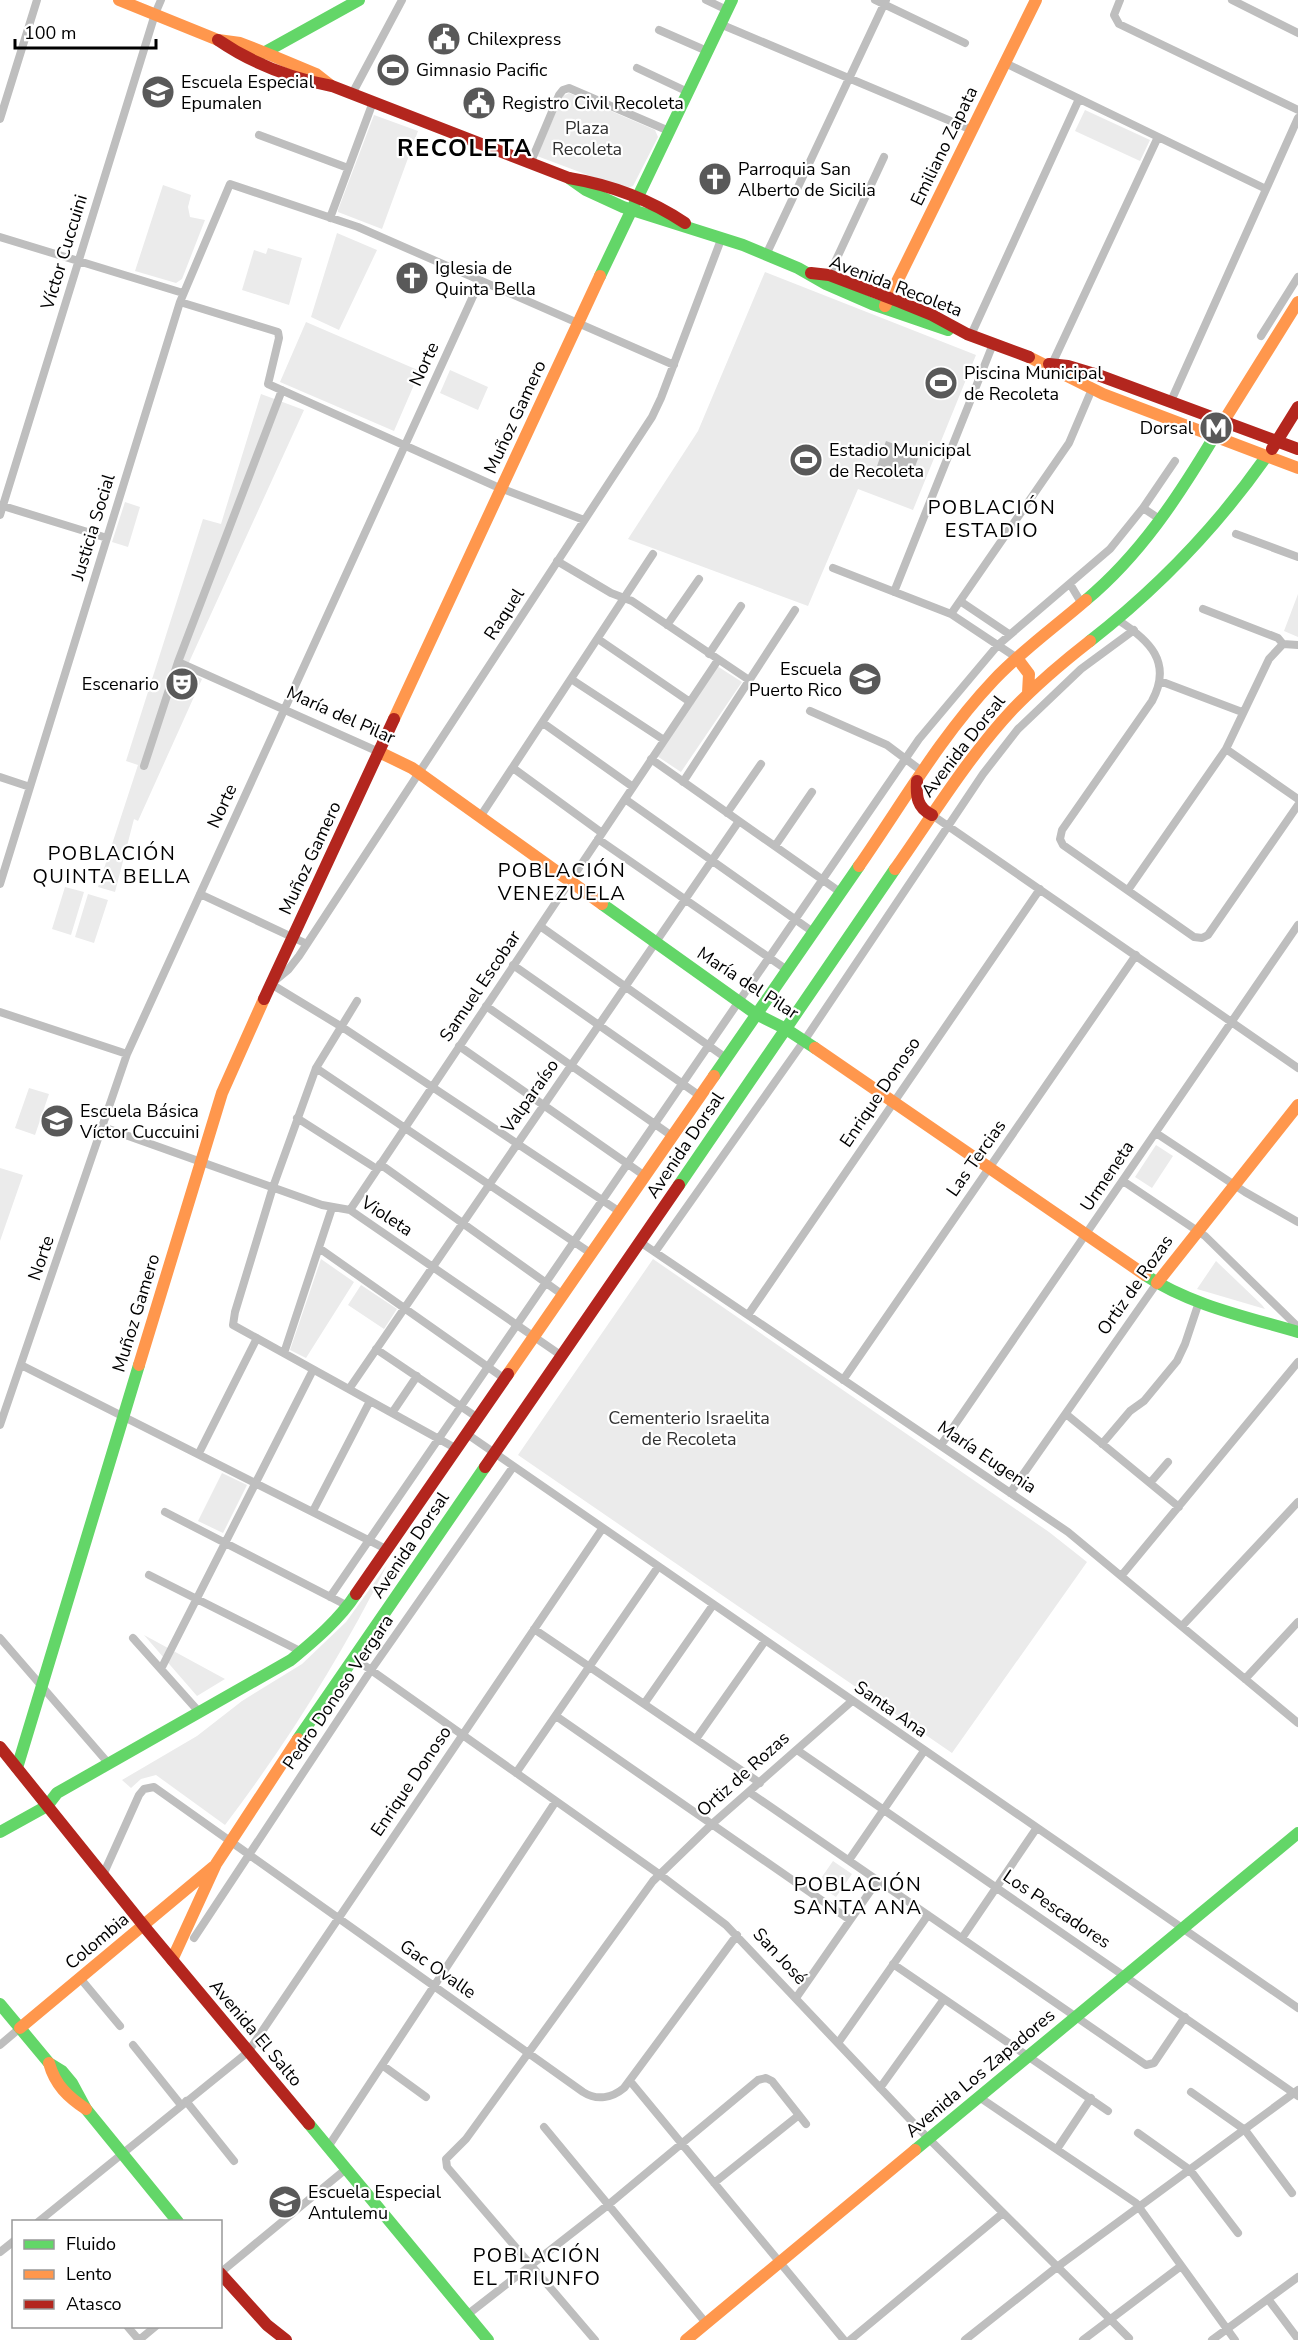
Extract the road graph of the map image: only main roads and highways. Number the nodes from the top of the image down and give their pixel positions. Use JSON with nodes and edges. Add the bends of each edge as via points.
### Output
{"nodes":[{"id":1,"x":119,"y":0,"type":"edge"},
{"id":2,"x":360,"y":0,"type":"edge"},
{"id":3,"x":1036,"y":0,"type":"edge"},
{"id":4,"x":730,"y":5,"type":"edge"},
{"id":5,"x":218,"y":40,"type":"junction"},
{"id":6,"x":265,"y":52,"type":"junction"},
{"id":7,"x":250,"y":60,"type":"junction"},
{"id":8,"x":332,"y":86,"type":"junction"},
{"id":9,"x":634,"y":203,"type":"junction"},
{"id":10,"x":811,"y":273,"type":"junction"},
{"id":11,"x":1298,"y":302,"type":"edge"},
{"id":12,"x":886,"y":303,"type":"junction"},
{"id":13,"x":1048,"y":364,"type":"junction"},
{"id":14,"x":1171,"y":401,"type":"junction"},
{"id":15,"x":1298,"y":407,"type":"edge"},
{"id":16,"x":1148,"y":411,"type":"junction"},
{"id":17,"x":1224,"y":420,"type":"junction"},
{"id":18,"x":1214,"y":437,"type":"junction"},
{"id":19,"x":1277,"y":441,"type":"junction"},
{"id":20,"x":1298,"y":449,"type":"edge"},
{"id":21,"x":1266,"y":457,"type":"junction"},
{"id":22,"x":1298,"y":468,"type":"edge"},
{"id":23,"x":1017,"y":658,"type":"junction"},
{"id":24,"x":1029,"y":693,"type":"junction"},
{"id":25,"x":379,"y":752,"type":"junction"},
{"id":26,"x":920,"y":776,"type":"junction"},
{"id":27,"x":932,"y":815,"type":"junction"},
{"id":28,"x":756,"y":1014,"type":"junction"},
{"id":29,"x":786,"y":1029,"type":"junction"},
{"id":30,"x":1298,"y":1105,"type":"edge"},
{"id":31,"x":1157,"y":1283,"type":"junction"},
{"id":32,"x":1298,"y":1332,"type":"edge"},
{"id":33,"x":0,"y":1746,"type":"edge"},
{"id":34,"x":17,"y":1768,"type":"junction"},
{"id":35,"x":47,"y":1806,"type":"junction"},
{"id":36,"x":0,"y":1832,"type":"edge"},
{"id":37,"x":1298,"y":1833,"type":"edge"},
{"id":38,"x":216,"y":1864,"type":"junction"},
{"id":39,"x":144,"y":1925,"type":"junction"},
{"id":40,"x":172,"y":1960,"type":"junction"},
{"id":41,"x":0,"y":2004,"type":"edge"},
{"id":42,"x":20,"y":2028,"type":"junction"},
{"id":43,"x":176,"y":2220,"type":"edge"},
{"id":44,"x":222,"y":2275,"type":"edge"},
{"id":45,"x":267,"y":2325,"type":"junction"},
{"id":46,"x":274,"y":2340,"type":"edge"},
{"id":47,"x":286,"y":2340,"type":"edge"},
{"id":48,"x":488,"y":2340,"type":"edge"},
{"id":49,"x":686,"y":2340,"type":"edge"}],
"edges":[{"from":1,"to":5,"type":"main road","name":"Avenida Recoleta"},
{"from":2,"to":6,"type":"main road"},
{"from":3,"to":12,"type":"main road","name":"Emiliano Zapata"},
{"from":4,"to":9,"type":"main road","name":"Muñoz Gamero"},
{"from":5,"to":6,"type":"main road","name":"Avenida Recoleta"},
{"from":5,"to":7,"type":"main road","name":"Avenida Recoleta"},
{"from":6,"to":7,"type":"main road"},
{"from":6,"to":8,"type":"main road","name":"Avenida Recoleta","via":[[316,74]]},
{"from":7,"to":8,"type":"main road","name":"Avenida Recoleta"},
{"from":8,"to":9,"type":"main road","name":"Avenida Recoleta","via":[[569,178],[585,191]]},
{"from":9,"to":10,"type":"main road","name":"Avenida Recoleta","via":[[663,221],[685,223]]},
{"from":9,"to":25,"type":"main road","name":"Muñoz Gamero"},
{"from":10,"to":12,"type":"main road","name":"Avenida Recoleta","via":[[830,276]]},
{"from":10,"to":12,"type":"main road","name":"Avenida Recoleta","via":[[826,284]]},
{"from":11,"to":17,"type":"main road","name":"Avenida Dorsal"},
{"from":12,"to":13,"type":"main road","name":"Avenida Recoleta","via":[[932,315],[969,334]]},
{"from":13,"to":14,"type":"main road","name":"Avenida Recoleta","via":[[1083,370]]},
{"from":13,"to":16,"type":"main road","name":"Avenida Recoleta","via":[[1092,389]]},
{"from":14,"to":16,"type":"main road","via":[[1162,409]]},
{"from":14,"to":17,"type":"main road","name":"Avenida Recoleta"},
{"from":15,"to":19,"type":"main road","name":"Avenida Dorsal"},
{"from":16,"to":18,"type":"main road","name":"Avenida Recoleta"},
{"from":17,"to":18,"type":"main road","name":"Avenida Dorsal"},
{"from":17,"to":19,"type":"main road","name":"Avenida Recoleta"},
{"from":18,"to":21,"type":"main road","name":"Avenida Recoleta"},
{"from":18,"to":23,"type":"main road","name":"Avenida Dorsal","via":[[1161,520],[1122,567]]},
{"from":19,"to":20,"type":"main road","name":"Avenida Recoleta"},
{"from":19,"to":21,"type":"main road","name":"Avenida Dorsal"},
{"from":21,"to":22,"type":"main road","name":"Avenida Recoleta"},
{"from":21,"to":24,"type":"main road","name":"Avenida Dorsal","via":[[1226,514],[1160,583]]},
{"from":23,"to":24,"type":"main road","via":[[1030,677]]},
{"from":23,"to":26,"type":"main road","name":"Avenida Dorsal","via":[[967,711]]},
{"from":24,"to":27,"type":"main road","name":"Avenida Dorsal","via":[[981,746]]},
{"from":25,"to":28,"type":"main road","name":"María del Pilar","via":[[407,765]]},
{"from":25,"to":34,"type":"main road","name":"Muñoz Gamero","via":[[234,1063]]},
{"from":26,"to":27,"type":"main road","via":[[918,804]]},
{"from":26,"to":28,"type":"main road","name":"Avenida Dorsal"},
{"from":27,"to":29,"type":"main road","name":"Avenida Dorsal"},
{"from":28,"to":29,"type":"main road","name":"María del Pilar"},
{"from":28,"to":35,"type":"main road","name":"Avenida Dorsal","via":[[348,1606],[302,1652],[57,1793]]},
{"from":29,"to":31,"type":"main road","name":"María del Pilar"},
{"from":29,"to":38,"type":"main road","name":"Avenida Dorsal","via":[[285,1756]]},
{"from":30,"to":31,"type":"main road","name":"Ortiz de Rozas"},
{"from":31,"to":32,"type":"main road","name":"María del Pilar","via":[[1199,1302]]},
{"from":33,"to":34,"type":"main road","name":"Avenida El Salto"},
{"from":34,"to":35,"type":"main road","name":"Avenida El Salto"},
{"from":35,"to":36,"type":"main road","name":"Avenida Dorsal"},
{"from":35,"to":39,"type":"main road","name":"Avenida El Salto"},
{"from":37,"to":49,"type":"main road","name":"Avenida Los Zapadores"},
{"from":38,"to":39,"type":"main road","name":"Colombia"},
{"from":38,"to":40,"type":"main road","name":"Avenida Dorsal"},
{"from":39,"to":40,"type":"main road","name":"Avenida El Salto"},
{"from":39,"to":42,"type":"main road","name":"Colombia"},
{"from":40,"to":48,"type":"main road","name":"Avenida El Salto"},
{"from":41,"to":42,"type":"main road"},
{"from":42,"to":43,"type":"main road","via":[[72,2083],[86,2109]]},
{"from":44,"to":45,"type":"main road"},
{"from":45,"to":46,"type":"main road"},
{"from":45,"to":47,"type":"main road"}]}
